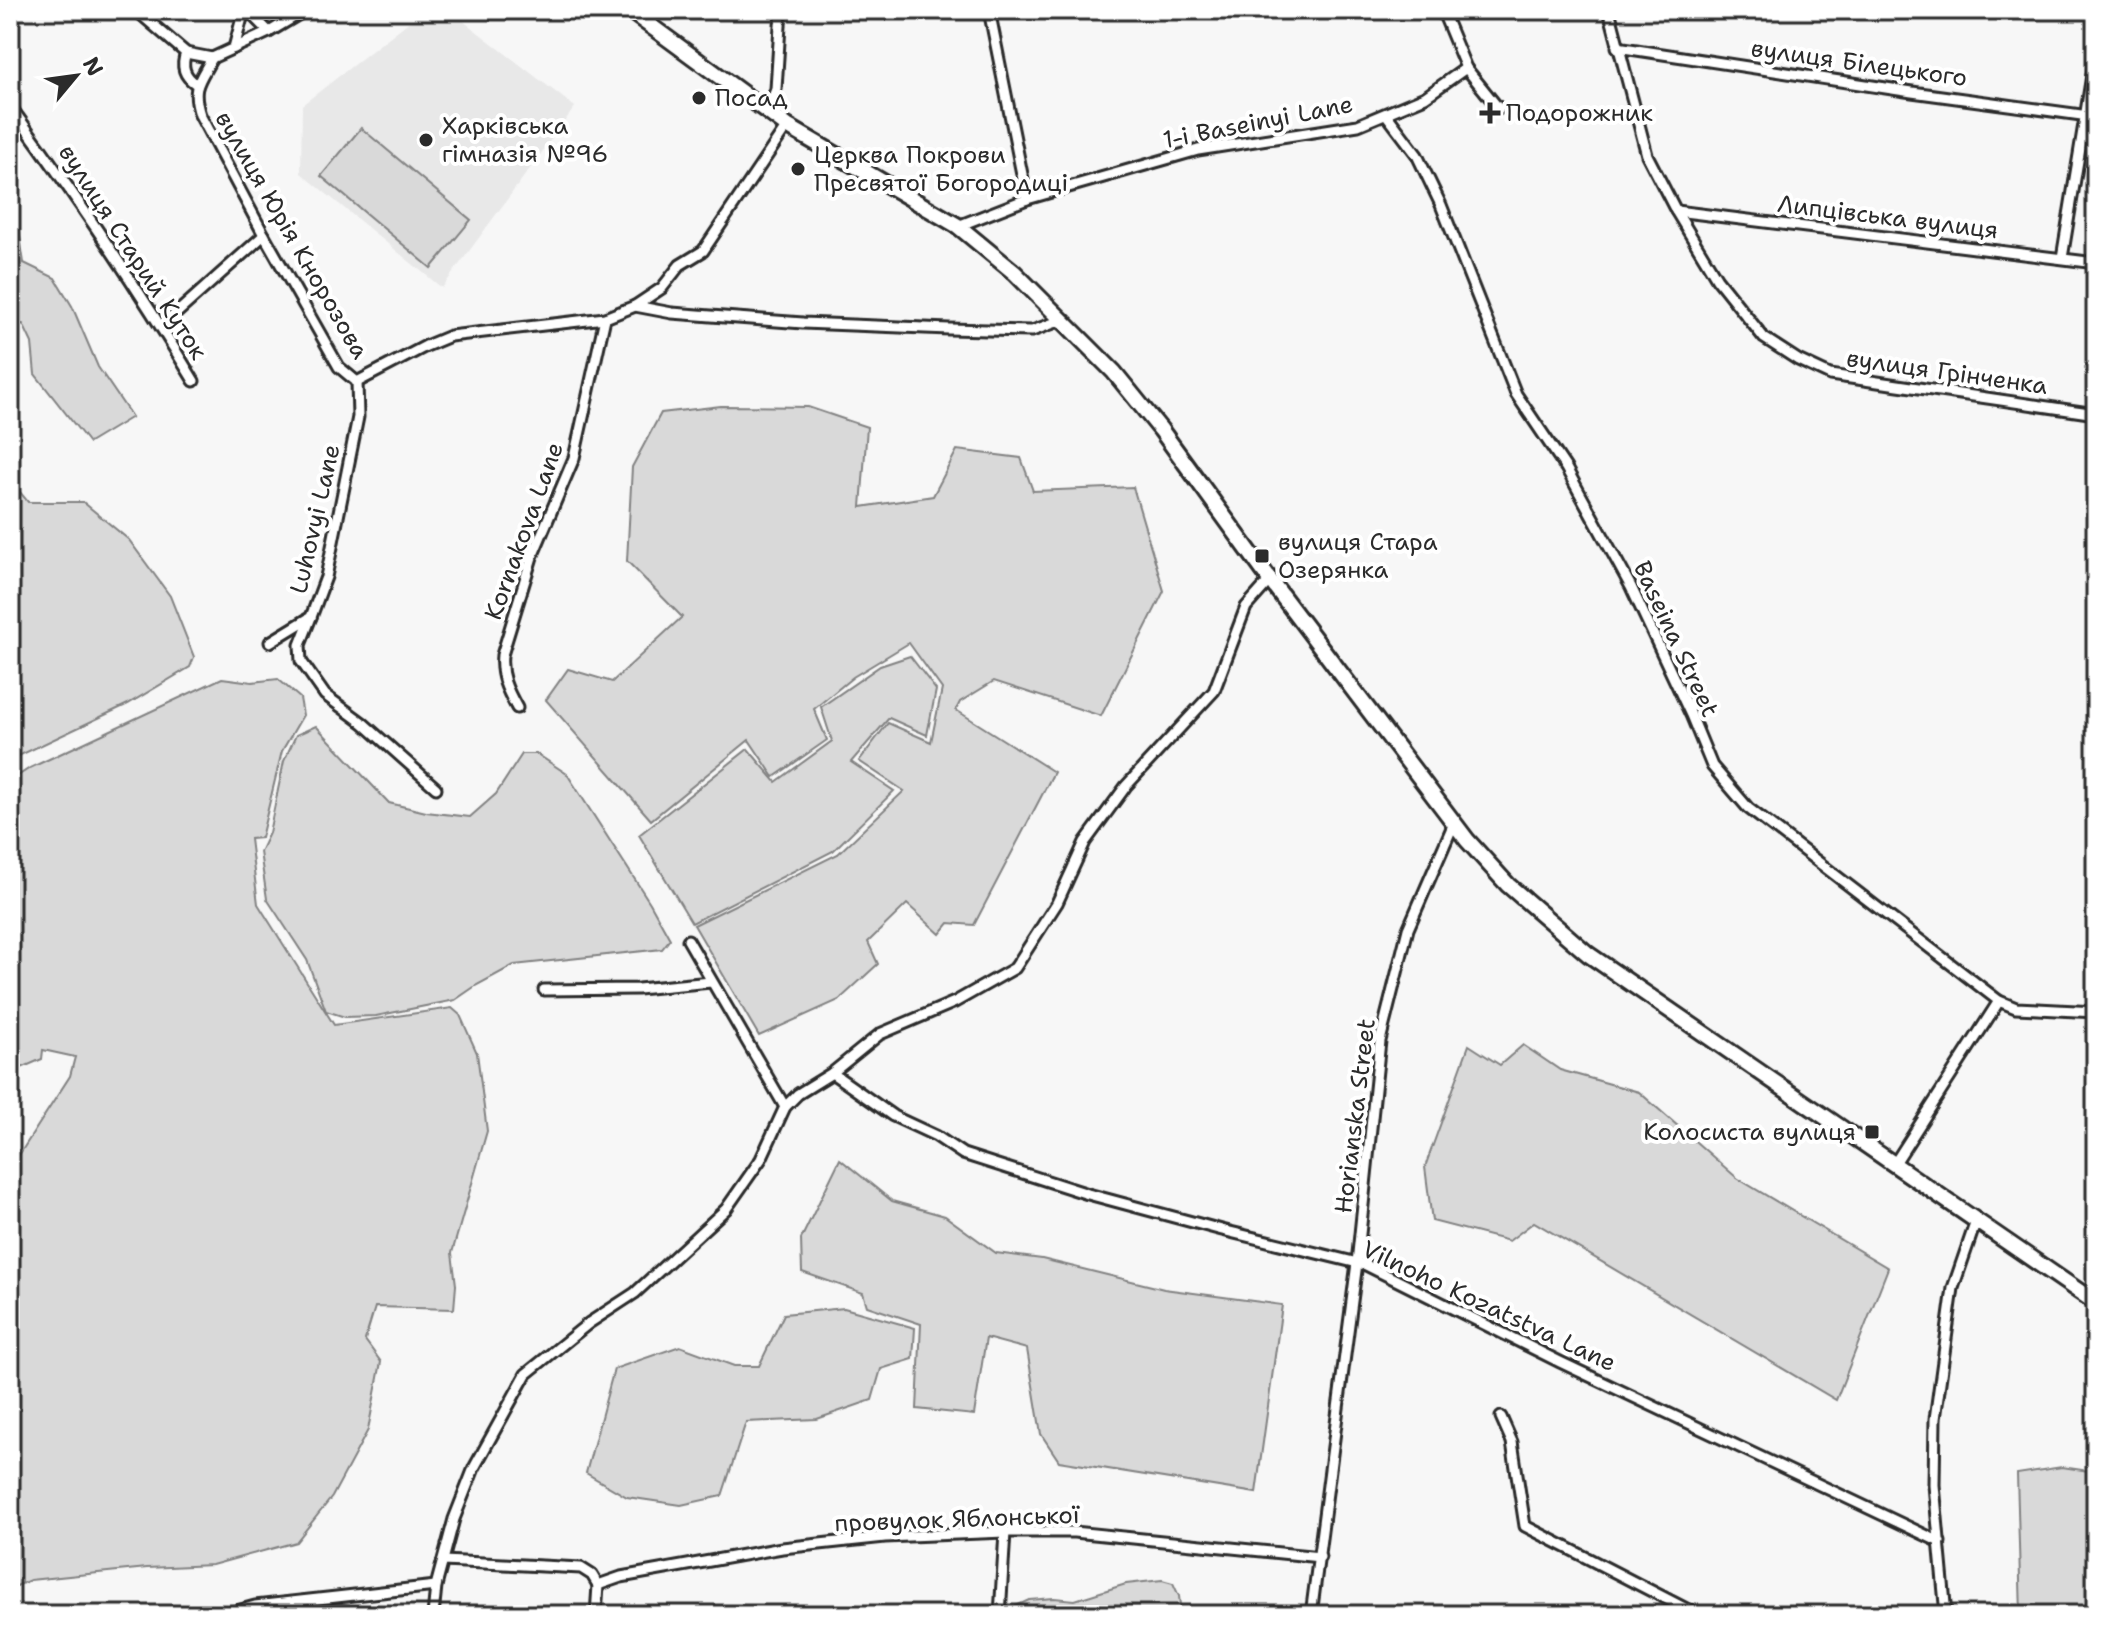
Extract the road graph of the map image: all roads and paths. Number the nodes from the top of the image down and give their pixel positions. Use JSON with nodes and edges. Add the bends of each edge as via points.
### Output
{"nodes":[{"id":1,"x":136,"y":10,"type":"edge"},
{"id":2,"x":246,"y":10,"type":"edge"},
{"id":3,"x":306,"y":10,"type":"edge"},
{"id":4,"x":629,"y":10,"type":"edge"},
{"id":5,"x":781,"y":10,"type":"edge"},
{"id":6,"x":989,"y":10,"type":"edge"},
{"id":7,"x":1442,"y":10,"type":"edge"},
{"id":8,"x":1609,"y":10,"type":"edge"},
{"id":9,"x":269,"y":32,"type":"junction"},
{"id":10,"x":1617,"y":47,"type":"junction"},
{"id":11,"x":234,"y":48,"type":"junction"},
{"id":12,"x":2096,"y":51,"type":"edge"},
{"id":13,"x":186,"y":53,"type":"junction"},
{"id":14,"x":212,"y":58,"type":"junction"},
{"id":15,"x":1466,"y":68,"type":"junction"},
{"id":16,"x":196,"y":84,"type":"junction"},
{"id":17,"x":10,"y":106,"type":"edge"},
{"id":18,"x":1499,"y":109,"type":"dead end"},
{"id":19,"x":767,"y":113,"type":"junction"},
{"id":20,"x":1386,"y":114,"type":"junction"},
{"id":21,"x":2085,"y":115,"type":"junction"},
{"id":22,"x":2096,"y":117,"type":"edge"},
{"id":23,"x":787,"y":126,"type":"junction"},
{"id":24,"x":1027,"y":199,"type":"junction"},
{"id":25,"x":1676,"y":211,"type":"junction"},
{"id":26,"x":958,"y":226,"type":"junction"},
{"id":27,"x":264,"y":235,"type":"junction"},
{"id":28,"x":2062,"y":258,"type":"junction"},
{"id":29,"x":2096,"y":263,"type":"edge"},
{"id":30,"x":635,"y":306,"type":"junction"},
{"id":31,"x":605,"y":318,"type":"junction"},
{"id":32,"x":1062,"y":320,"type":"junction"},
{"id":33,"x":161,"y":327,"type":"junction"},
{"id":34,"x":194,"y":381,"type":"dead end"},
{"id":35,"x":357,"y":382,"type":"junction"},
{"id":36,"x":2096,"y":414,"type":"edge"},
{"id":37,"x":1270,"y":580,"type":"junction"},
{"id":38,"x":311,"y":617,"type":"junction"},
{"id":39,"x":270,"y":642,"type":"dead end"},
{"id":40,"x":517,"y":708,"type":"dead end"},
{"id":41,"x":436,"y":788,"type":"dead end"},
{"id":42,"x":1454,"y":823,"type":"junction"},
{"id":43,"x":688,"y":940,"type":"dead end"},
{"id":44,"x":711,"y":982,"type":"junction"},
{"id":45,"x":544,"y":990,"type":"dead end"},
{"id":46,"x":1999,"y":1001,"type":"junction"},
{"id":47,"x":2096,"y":1012,"type":"edge"},
{"id":48,"x":832,"y":1073,"type":"junction"},
{"id":49,"x":785,"y":1107,"type":"junction"},
{"id":50,"x":1895,"y":1163,"type":"junction"},
{"id":51,"x":1976,"y":1221,"type":"junction"},
{"id":52,"x":1357,"y":1263,"type":"junction"},
{"id":53,"x":2096,"y":1303,"type":"edge"},
{"id":54,"x":1501,"y":1417,"type":"dead end"},
{"id":55,"x":1005,"y":1532,"type":"junction"},
{"id":56,"x":1940,"y":1542,"type":"junction"},
{"id":57,"x":1320,"y":1557,"type":"junction"},
{"id":58,"x":443,"y":1561,"type":"junction"},
{"id":59,"x":598,"y":1585,"type":"junction"},
{"id":60,"x":436,"y":1586,"type":"junction"},
{"id":61,"x":222,"y":1615,"type":"edge"},
{"id":62,"x":433,"y":1615,"type":"edge"},
{"id":63,"x":596,"y":1615,"type":"edge"},
{"id":64,"x":1000,"y":1615,"type":"edge"},
{"id":65,"x":1311,"y":1615,"type":"edge"},
{"id":66,"x":1698,"y":1615,"type":"edge"},
{"id":67,"x":1946,"y":1615,"type":"edge"}],
"edges":[{"from":1,"to":13,"type":"street"},
{"from":2,"to":9,"type":"street"},
{"from":2,"to":11,"type":"street"},
{"from":3,"to":9,"type":"street"},
{"from":4,"to":19,"type":"main road"},
{"from":5,"to":19,"type":"street","via":[[776,89]]},
{"from":6,"to":24,"type":"street"},
{"from":7,"to":15,"type":"street"},
{"from":8,"to":10,"type":"street","name":"вулиця Грінченка"},
{"from":9,"to":11,"type":"street"},
{"from":10,"to":21,"type":"street","name":"вулиця Білецького"},
{"from":10,"to":25,"type":"street","name":"вулиця Грінченка","via":[[1647,155]]},
{"from":11,"to":14,"type":"street"},
{"from":12,"to":21,"type":"street"},
{"from":13,"to":14,"type":"street"},
{"from":13,"to":16,"type":"street","name":"вулиця Юрія Кнорозова","via":[[185,74]]},
{"from":14,"to":16,"type":"street"},
{"from":15,"to":18,"type":"street"},
{"from":15,"to":20,"type":"street","name":"1-i Baseinyi Lane","via":[[1425,97]]},
{"from":16,"to":27,"type":"street","name":"вулиця Юрія Кнорозова","via":[[200,115]]},
{"from":17,"to":33,"type":"street","name":"вулиця Старий Куток"},
{"from":19,"to":23,"type":"main road"},
{"from":20,"to":24,"type":"street","name":"1-i Baseinyi Lane","via":[[1358,125],[1198,150]]},
{"from":20,"to":46,"type":"street","name":"Baseina Street","via":[[1417,155],[1516,394],[1566,468],[1631,587],[1712,766],[1748,808]]},
{"from":21,"to":22,"type":"street","name":"вулиця Білецького"},
{"from":21,"to":28,"type":"street"},
{"from":23,"to":26,"type":"main road"},
{"from":23,"to":30,"type":"street","name":"вулиця Юрія Кнорозова","via":[[703,251]]},
{"from":24,"to":26,"type":"street","name":"1-i Baseinyi Lane"},
{"from":25,"to":28,"type":"street","name":"Липцівська вулиця"},
{"from":25,"to":36,"type":"street","name":"вулиця Грінченка","via":[[1717,279],[1764,338],[1798,360],[1830,375]]},
{"from":26,"to":32,"type":"main road"},
{"from":27,"to":33,"type":"street"},
{"from":27,"to":35,"type":"street","name":"вулиця Юрія Кнорозова","via":[[339,367]]},
{"from":28,"to":29,"type":"street","name":"Липцівська вулиця"},
{"from":30,"to":31,"type":"street","name":"вулиця Юрія Кнорозова"},
{"from":30,"to":32,"type":"street","via":[[803,323],[949,329],[1032,331]]},
{"from":31,"to":35,"type":"street","name":"вулиця Юрія Кнорозова","via":[[450,336]]},
{"from":31,"to":40,"type":"street","name":"Kornakova Lane","via":[[574,458],[532,557],[502,655],[504,685]]},
{"from":32,"to":37,"type":"main road","via":[[1161,430]]},
{"from":33,"to":34,"type":"street","name":"вулиця Старий Куток"},
{"from":35,"to":38,"type":"street","name":"Luhovyi Lane","via":[[358,417],[326,577]]},
{"from":37,"to":42,"type":"main road"},
{"from":37,"to":48,"type":"street","via":[[1246,607],[1214,691],[1126,786],[1085,842],[1057,903],[1015,968],[955,1002],[880,1034]]},
{"from":38,"to":39,"type":"street","name":"Luhovyi Lane"},
{"from":38,"to":41,"type":"street","via":[[300,645],[301,661],[325,695]]},
{"from":42,"to":50,"type":"main road","via":[[1508,885],[1588,954]]},
{"from":42,"to":52,"type":"street","name":"Horianska Street","via":[[1408,929],[1380,1041]]},
{"from":43,"to":44,"type":"street"},
{"from":44,"to":45,"type":"street"},
{"from":44,"to":49,"type":"street"},
{"from":46,"to":47,"type":"street","name":"Baseina Street","via":[[2016,1008]]},
{"from":46,"to":50,"type":"street"},
{"from":48,"to":49,"type":"street"},
{"from":48,"to":52,"type":"street","name":"Vilnoho Kozatstva Lane","via":[[893,1116],[963,1154],[1088,1194]]},
{"from":49,"to":58,"type":"street","via":[[761,1159],[726,1209],[635,1293],[526,1374],[474,1468]]},
{"from":50,"to":51,"type":"main road"},
{"from":51,"to":53,"type":"main road"},
{"from":51,"to":56,"type":"street","via":[[1953,1288],[1935,1419]]},
{"from":52,"to":56,"type":"street","name":"Vilnoho Kozatstva Lane"},
{"from":52,"to":57,"type":"street","name":"Horianska Street"},
{"from":54,"to":66,"type":"street","via":[[1512,1442],[1525,1526]]},
{"from":55,"to":57,"type":"street","name":"провулок Яблонської","via":[[1074,1532]]},
{"from":55,"to":59,"type":"street","name":"провулок Яблонської","via":[[782,1548]]},
{"from":55,"to":64,"type":"street"},
{"from":56,"to":67,"type":"street"},
{"from":57,"to":65,"type":"street","name":"Horianska Street"},
{"from":58,"to":59,"type":"street","via":[[581,1568]]},
{"from":58,"to":60,"type":"street"},
{"from":59,"to":63,"type":"street"},
{"from":60,"to":61,"type":"street","via":[[255,1606]]},
{"from":60,"to":62,"type":"street"}]}
